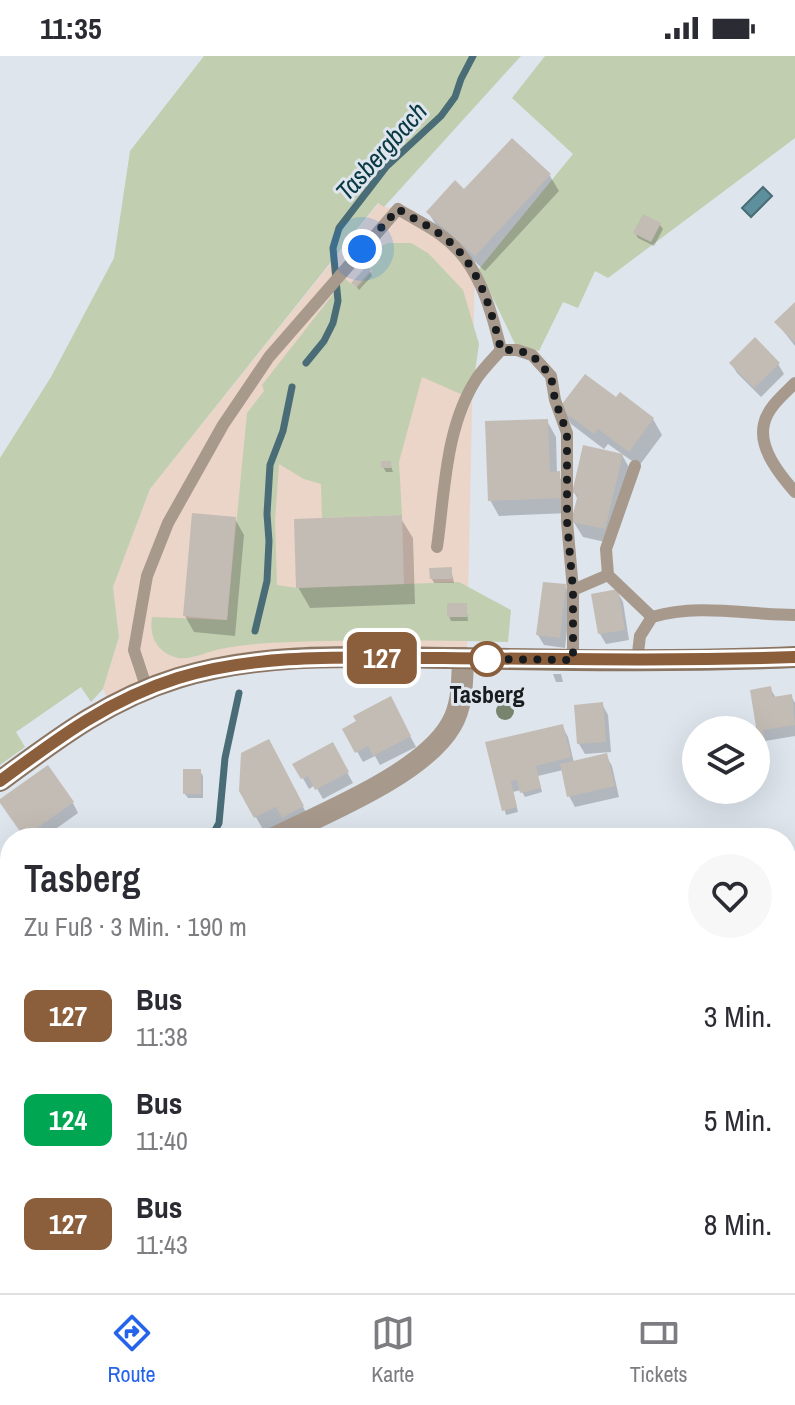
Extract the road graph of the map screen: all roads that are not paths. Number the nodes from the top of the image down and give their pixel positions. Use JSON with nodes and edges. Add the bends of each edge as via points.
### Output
{"nodes":[{"id":1,"x":501,"y":350,"type":"junction"},
{"id":2,"x":795,"y":383,"type":"edge"},
{"id":3,"x":635,"y":466,"type":"dead end"},
{"id":4,"x":795,"y":492,"type":"edge"},
{"id":5,"x":437,"y":547,"type":"dead end"},
{"id":6,"x":608,"y":575,"type":"junction"},
{"id":7,"x":573,"y":590,"type":"junction"},
{"id":8,"x":795,"y":615,"type":"edge"},
{"id":9,"x":652,"y":617,"type":"junction"},
{"id":10,"x":795,"y":657,"type":"edge"},
{"id":11,"x":463,"y":658,"type":"junction"},
{"id":12,"x":573,"y":660,"type":"junction"},
{"id":13,"x":637,"y":661,"type":"junction"},
{"id":14,"x":147,"y":689,"type":"junction"},
{"id":15,"x":0,"y":781,"type":"edge"},
{"id":16,"x":294,"y":828,"type":"edge"}],
"edges":[{"from":1,"to":5,"type":"lane","via":[[463,405],[451,444]]},
{"from":1,"to":7,"type":"lane","via":[[532,355],[551,376],[567,433]]},
{"from":1,"to":14,"type":"lane","via":[[468,261],[443,236],[398,209],[269,357],[168,523],[147,576],[134,650]]},
{"from":2,"to":4,"type":"lane","via":[[764,424],[765,449]]},
{"from":3,"to":6,"type":"lane","via":[[606,549]]},
{"from":6,"to":7,"type":"lane"},
{"from":6,"to":9,"type":"lane"},
{"from":7,"to":12,"type":"lane"},
{"from":8,"to":9,"type":"lane","via":[[702,609]]},
{"from":9,"to":13,"type":"lane","via":[[640,636]]},
{"from":10,"to":13,"type":"main road"},
{"from":11,"to":12,"type":"main road"},
{"from":11,"to":14,"type":"main road","via":[[277,660],[220,667]]},
{"from":11,"to":16,"type":"street","via":[[461,703],[439,741],[386,781]]},
{"from":12,"to":13,"type":"main road"},
{"from":14,"to":15,"type":"main road","via":[[105,707]]}]}
